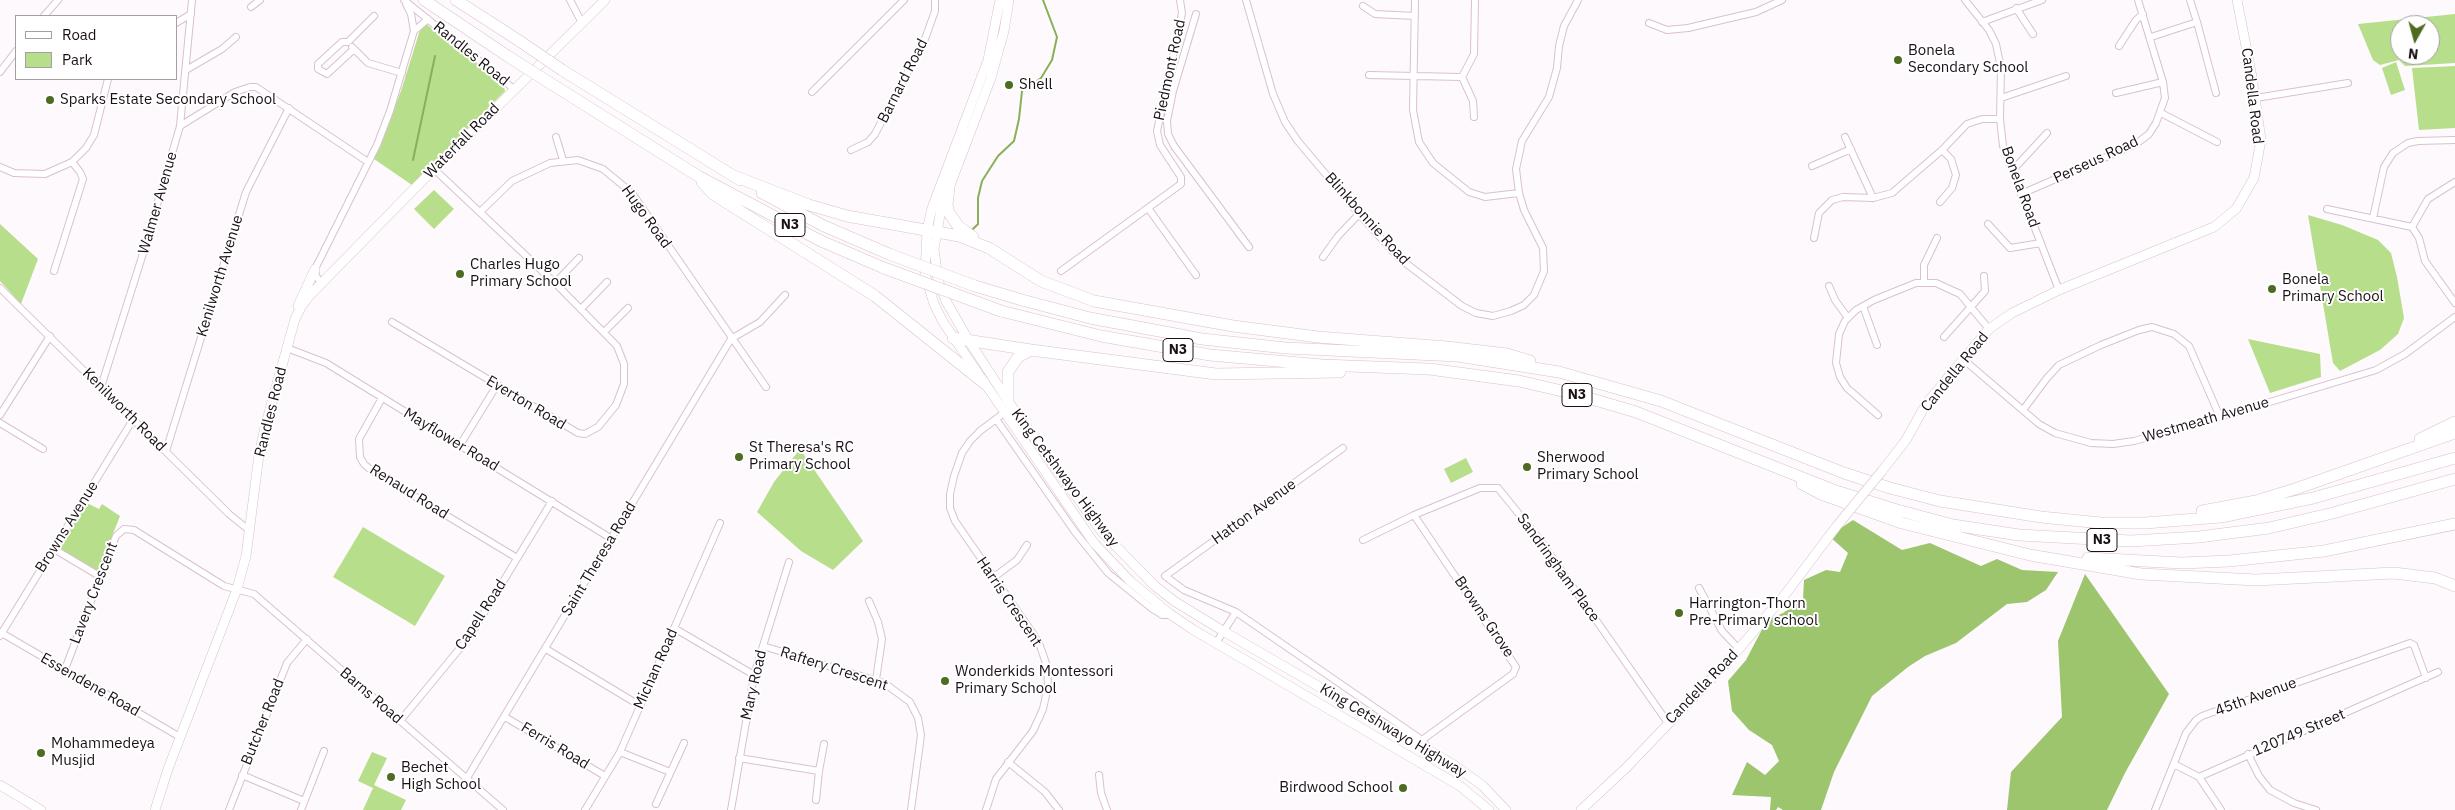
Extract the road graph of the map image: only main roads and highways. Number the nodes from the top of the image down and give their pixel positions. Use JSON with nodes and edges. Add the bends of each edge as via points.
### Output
{"nodes":[{"id":1,"x":424,"y":0,"type":"edge"},
{"id":2,"x":456,"y":0,"type":"edge"},
{"id":3,"x":698,"y":176,"type":"junction"},
{"id":4,"x":734,"y":176,"type":"junction"},
{"id":5,"x":949,"y":180,"type":"road end"},
{"id":6,"x":989,"y":248,"type":"junction"},
{"id":7,"x":953,"y":338,"type":"road end"},
{"id":8,"x":1031,"y":350,"type":"junction"},
{"id":9,"x":1392,"y":367,"type":"junction"},
{"id":10,"x":1559,"y":372,"type":"junction"},
{"id":11,"x":984,"y":382,"type":"road end"},
{"id":12,"x":1008,"y":406,"type":"road end"},
{"id":13,"x":2455,"y":422,"type":"edge"},
{"id":14,"x":2455,"y":433,"type":"edge"},
{"id":15,"x":1754,"y":458,"type":"junction"},
{"id":16,"x":2455,"y":458,"type":"edge"},
{"id":17,"x":2369,"y":463,"type":"junction"},
{"id":18,"x":2455,"y":479,"type":"edge"},
{"id":19,"x":2080,"y":521,"type":"junction"},
{"id":20,"x":2455,"y":524,"type":"edge"},
{"id":21,"x":1999,"y":548,"type":"junction"},
{"id":22,"x":2455,"y":586,"type":"edge"}],
"edges":[{"from":1,"to":3,"type":"highway","number":"N3","bridge":true},
{"from":2,"to":4,"type":"highway","number":"N3","bridge":true},
{"from":3,"to":9,"type":"highway","number":"N3","bridge":true,"via":[[813,237],[884,268],[1001,311],[1100,336],[1210,355],[1322,366]]},
{"from":3,"to":11,"type":"highway","via":[[714,194],[875,296]]},
{"from":4,"to":6,"type":"highway","via":[[847,216],[959,236]]},
{"from":4,"to":10,"type":"highway","number":"N3","bridge":true,"via":[[824,226],[888,254],[975,286],[1090,318],[1202,340],[1286,348],[1458,356]]},
{"from":5,"to":6,"type":"highway","via":[[947,206],[953,220]]},
{"from":6,"to":10,"type":"highway","via":[[1041,281],[1094,301],[1308,336],[1447,346],[1507,354]]},
{"from":7,"to":8,"type":"highway"},
{"from":8,"to":9,"type":"highway","via":[[1216,374],[1315,374]]},
{"from":8,"to":12,"type":"highway","via":[[1018,357],[1008,372]]},
{"from":9,"to":15,"type":"highway","number":"N3","via":[[1473,374],[1575,394],[1636,412]]},
{"from":10,"to":19,"type":"highway","number":"N3","via":[[1661,401],[1890,488],[1995,511]]},
{"from":13,"to":17,"type":"highway"},
{"from":14,"to":17,"type":"highway"},
{"from":15,"to":18,"type":"highway","number":"N3","via":[[1836,491],[1953,524],[2019,535],[2131,541],[2190,538],[2269,528]]},
{"from":15,"to":21,"type":"highway","via":[[1822,494],[1861,509]]},
{"from":16,"to":19,"type":"highway","number":"N3","via":[[2257,511],[2145,523]]},
{"from":17,"to":19,"type":"highway","via":[[2298,488],[2212,510],[2104,516]]},
{"from":20,"to":21,"type":"highway","via":[[2324,551],[2220,561],[2135,562]]},
{"from":21,"to":22,"type":"highway","via":[[2142,574],[2256,580],[2394,573],[2435,578]]}]}
